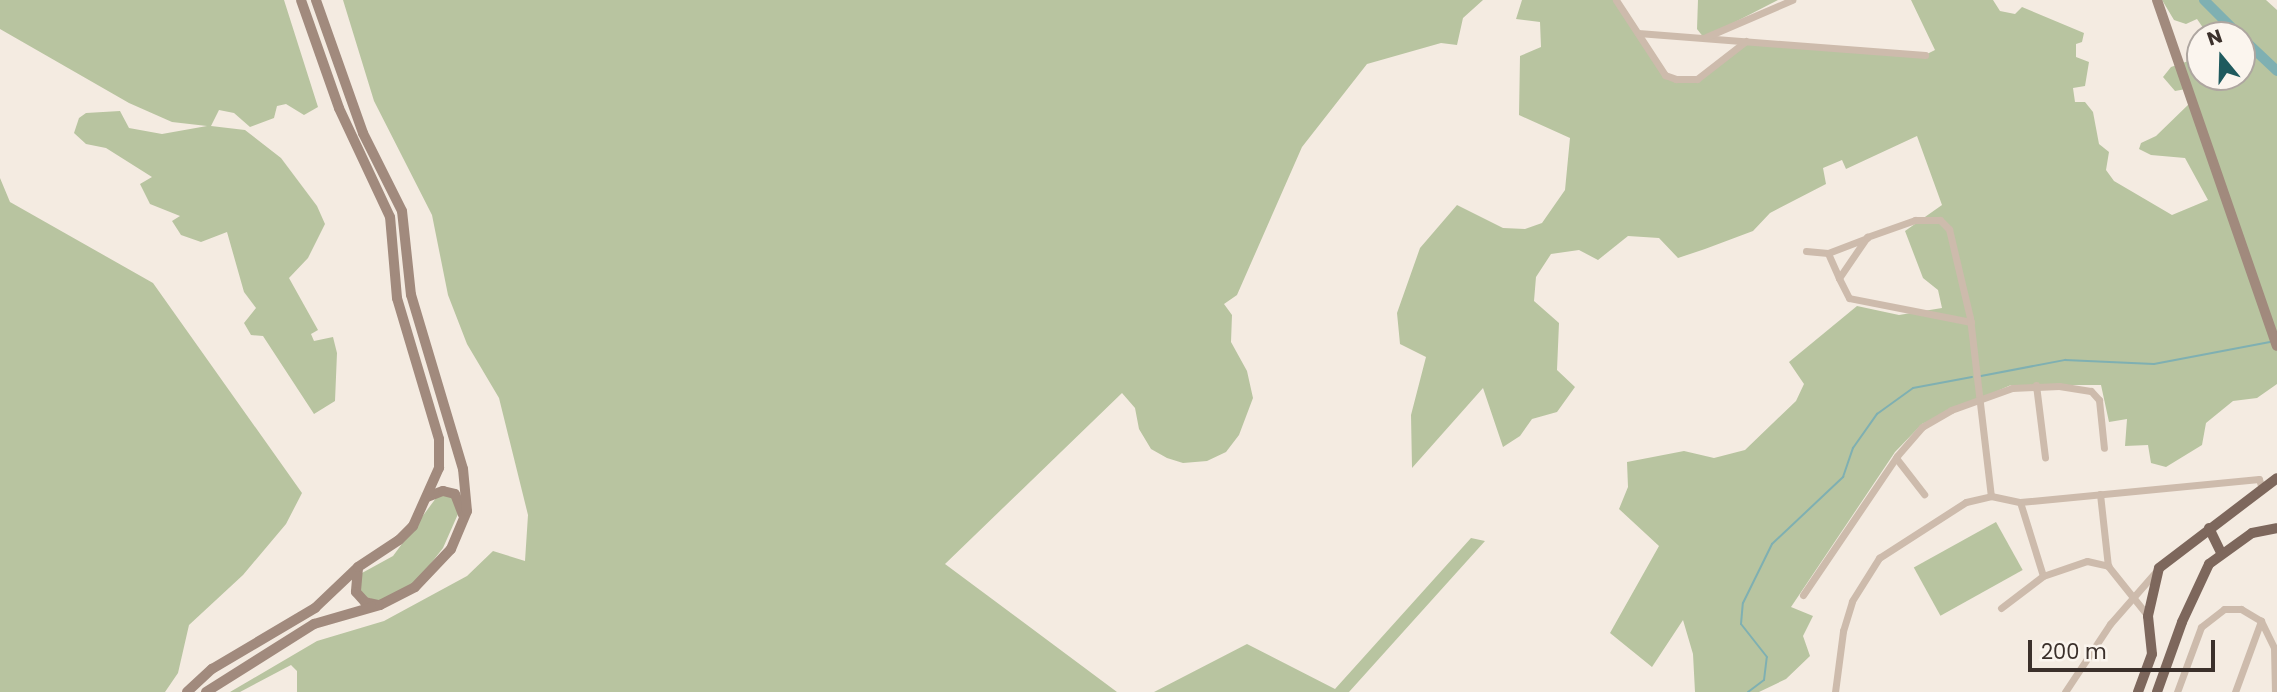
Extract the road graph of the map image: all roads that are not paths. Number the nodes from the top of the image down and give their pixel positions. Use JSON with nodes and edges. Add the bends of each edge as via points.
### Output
{"nodes":[{"id":1,"x":301,"y":0,"type":"edge"},
{"id":2,"x":316,"y":0,"type":"edge"},
{"id":3,"x":1616,"y":0,"type":"edge"},
{"id":4,"x":1792,"y":0,"type":"edge"},
{"id":5,"x":2157,"y":0,"type":"edge"},
{"id":6,"x":1726,"y":30,"type":"junction"},
{"id":7,"x":1638,"y":33,"type":"junction"},
{"id":8,"x":1704,"y":38,"type":"junction"},
{"id":9,"x":1727,"y":40,"type":"junction"},
{"id":10,"x":1746,"y":41,"type":"junction"},
{"id":11,"x":1730,"y":55,"type":"junction"},
{"id":12,"x":1925,"y":55,"type":"dead end"},
{"id":13,"x":1867,"y":237,"type":"junction"},
{"id":14,"x":1806,"y":251,"type":"dead end"},
{"id":15,"x":1828,"y":253,"type":"junction"},
{"id":16,"x":1839,"y":278,"type":"junction"},
{"id":17,"x":1971,"y":322,"type":"junction"},
{"id":18,"x":2277,"y":346,"type":"edge"},
{"id":19,"x":2036,"y":385,"type":"junction"},
{"id":20,"x":1980,"y":401,"type":"junction"},
{"id":21,"x":2105,"y":448,"type":"dead end"},
{"id":22,"x":2045,"y":457,"type":"dead end"},
{"id":23,"x":1896,"y":458,"type":"junction"},
{"id":24,"x":2269,"y":484,"type":"edge"},
{"id":25,"x":1924,"y":494,"type":"dead end"},
{"id":26,"x":2100,"y":494,"type":"junction"},
{"id":27,"x":1991,"y":496,"type":"junction"},
{"id":28,"x":427,"y":497,"type":"junction"},
{"id":29,"x":2020,"y":502,"type":"junction"},
{"id":30,"x":464,"y":522,"type":"junction"},
{"id":31,"x":2209,"y":528,"type":"junction"},
{"id":32,"x":2277,"y":528,"type":"edge"},
{"id":33,"x":2221,"y":553,"type":"junction"},
{"id":34,"x":2108,"y":566,"type":"junction"},
{"id":35,"x":358,"y":568,"type":"junction"},
{"id":36,"x":2159,"y":568,"type":"junction"},
{"id":37,"x":2043,"y":576,"type":"junction"},
{"id":38,"x":1803,"y":595,"type":"dead end"},
{"id":39,"x":2132,"y":596,"type":"junction"},
{"id":40,"x":380,"y":606,"type":"junction"},
{"id":41,"x":2001,"y":608,"type":"dead end"},
{"id":42,"x":2148,"y":617,"type":"junction"},
{"id":43,"x":2261,"y":621,"type":"junction"},
{"id":44,"x":187,"y":692,"type":"edge"},
{"id":45,"x":206,"y":692,"type":"edge"},
{"id":46,"x":1835,"y":692,"type":"edge"},
{"id":47,"x":2065,"y":692,"type":"edge"},
{"id":48,"x":2138,"y":692,"type":"edge"},
{"id":49,"x":2157,"y":692,"type":"edge"},
{"id":50,"x":2177,"y":692,"type":"edge"},
{"id":51,"x":2235,"y":692,"type":"edge"},
{"id":52,"x":2275,"y":692,"type":"edge"}],
"edges":[{"from":1,"to":28,"type":"main road","via":[[339,108],[394,233],[397,298],[439,439],[439,468]]},
{"from":2,"to":30,"type":"main road","via":[[359,123],[402,211],[411,295],[463,469]]},
{"from":3,"to":7,"type":"street"},
{"from":4,"to":6,"type":"street"},
{"from":5,"to":18,"type":"main road"},
{"from":6,"to":8,"type":"street"},
{"from":6,"to":9,"type":"street"},
{"from":7,"to":8,"type":"street"},
{"from":7,"to":11,"type":"street","via":[[1665,75],[1676,79],[1697,79]]},
{"from":8,"to":9,"type":"street"},
{"from":9,"to":10,"type":"street"},
{"from":9,"to":11,"type":"street"},
{"from":10,"to":11,"type":"street"},
{"from":10,"to":12,"type":"street"},
{"from":13,"to":15,"type":"street"},
{"from":13,"to":16,"type":"street"},
{"from":13,"to":17,"type":"street","via":[[1915,220],[1940,220],[1955,244]]},
{"from":14,"to":15,"type":"street"},
{"from":15,"to":16,"type":"street"},
{"from":16,"to":17,"type":"street","via":[[1849,298]]},
{"from":17,"to":20,"type":"street"},
{"from":19,"to":20,"type":"street","via":[[2012,388]]},
{"from":19,"to":21,"type":"street","via":[[2096,395]]},
{"from":19,"to":22,"type":"street"},
{"from":20,"to":23,"type":"street","via":[[1951,410],[1922,427]]},
{"from":20,"to":27,"type":"street"},
{"from":23,"to":25,"type":"street"},
{"from":23,"to":38,"type":"street"},
{"from":24,"to":26,"type":"street"},
{"from":24,"to":31,"type":"main road"},
{"from":26,"to":29,"type":"street"},
{"from":26,"to":34,"type":"street"},
{"from":27,"to":29,"type":"street"},
{"from":27,"to":46,"type":"street","via":[[1946,513],[1879,558],[1852,601]]},
{"from":28,"to":30,"type":"main road","via":[[443,491],[455,494]]},
{"from":28,"to":35,"type":"main road","via":[[413,526]]},
{"from":29,"to":37,"type":"street"},
{"from":30,"to":40,"type":"main road","via":[[451,549],[429,575]]},
{"from":31,"to":33,"type":"main road"},
{"from":31,"to":36,"type":"main road"},
{"from":32,"to":33,"type":"main road","via":[[2252,533]]},
{"from":33,"to":49,"type":"main road","via":[[2199,580]]},
{"from":34,"to":37,"type":"street","via":[[2087,561]]},
{"from":34,"to":39,"type":"street"},
{"from":35,"to":40,"type":"main road","via":[[355,588],[360,598]]},
{"from":35,"to":44,"type":"main road","via":[[315,608],[212,669]]},
{"from":36,"to":39,"type":"street"},
{"from":36,"to":42,"type":"main road"},
{"from":37,"to":41,"type":"street"},
{"from":39,"to":42,"type":"street"},
{"from":39,"to":47,"type":"street"},
{"from":40,"to":45,"type":"main road","via":[[314,624]]},
{"from":42,"to":48,"type":"main road","via":[[2152,654]]},
{"from":43,"to":50,"type":"street","via":[[2241,609],[2210,615],[2201,627]]},
{"from":43,"to":51,"type":"street"},
{"from":43,"to":52,"type":"street","via":[[2274,648]]}]}
